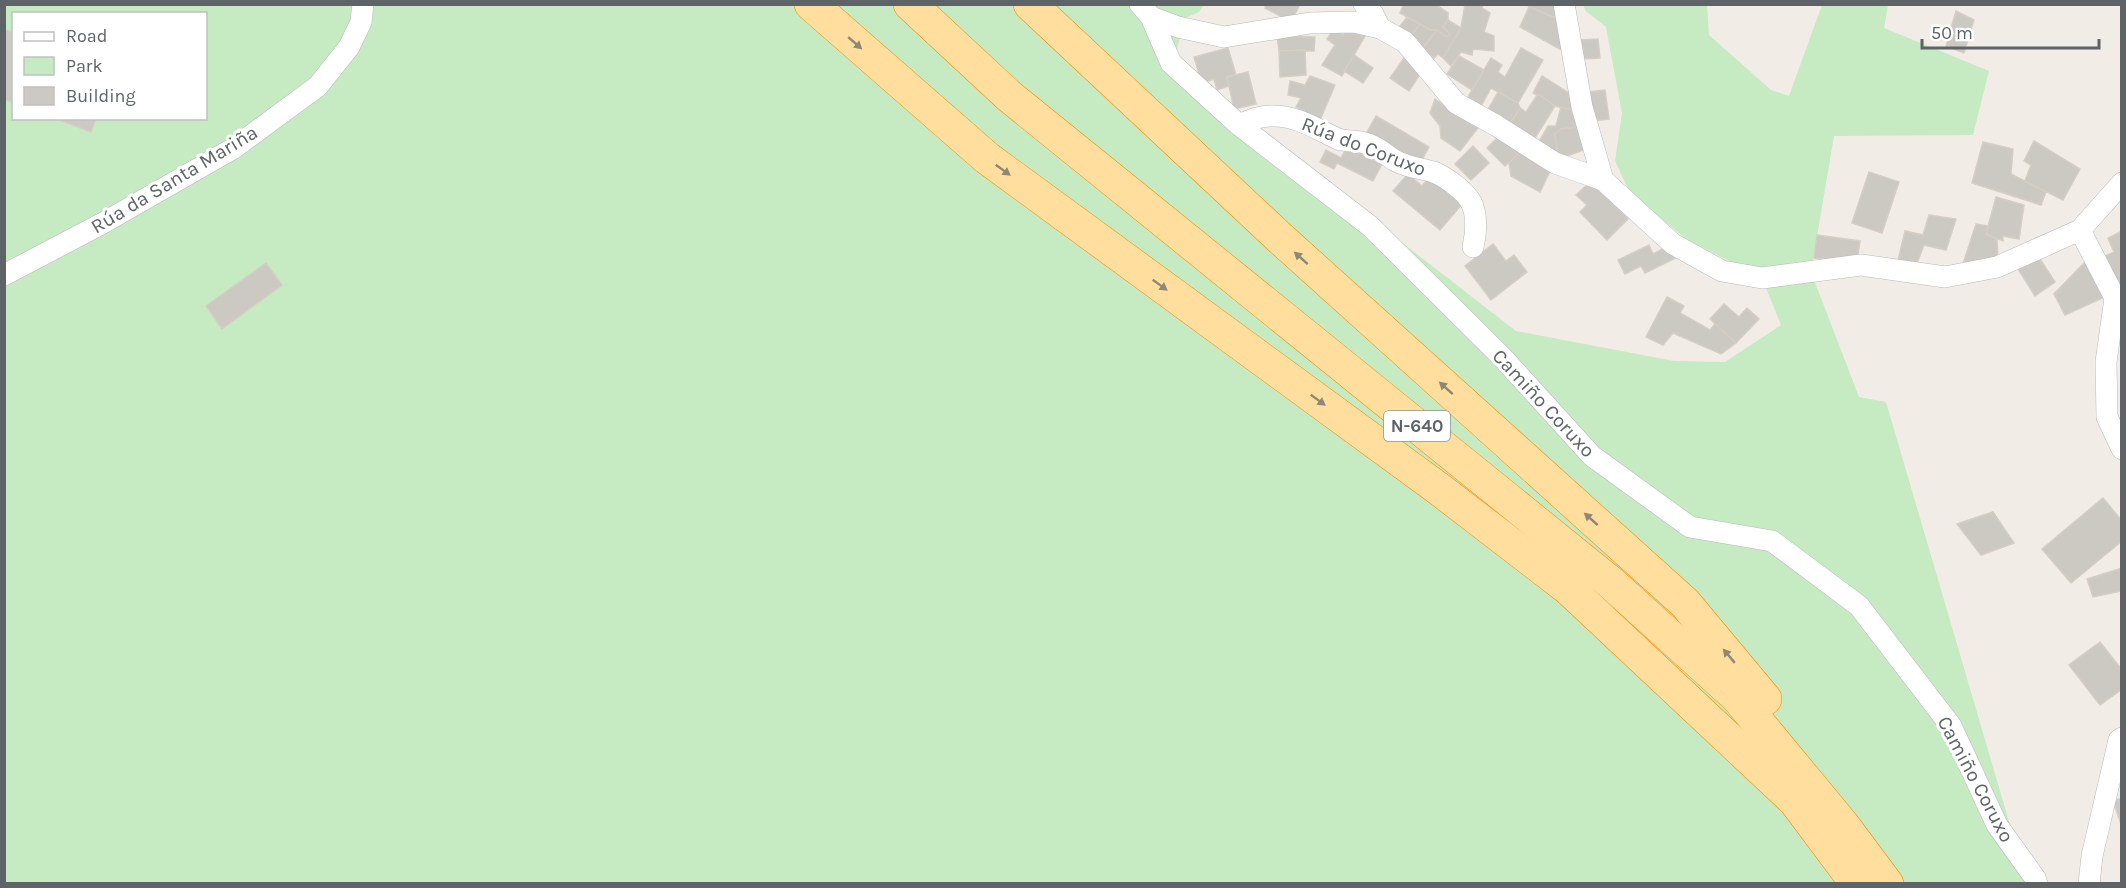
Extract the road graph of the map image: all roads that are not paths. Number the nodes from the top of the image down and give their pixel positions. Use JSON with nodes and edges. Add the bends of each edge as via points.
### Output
{"nodes":[{"id":1,"x":363,"y":4,"type":"edge"},
{"id":2,"x":811,"y":4,"type":"edge"},
{"id":3,"x":910,"y":4,"type":"edge"},
{"id":4,"x":1030,"y":4,"type":"edge"},
{"id":5,"x":1364,"y":4,"type":"edge"},
{"id":6,"x":1564,"y":4,"type":"edge"},
{"id":7,"x":1146,"y":11,"type":"edge"},
{"id":8,"x":1380,"y":28,"type":"junction"},
{"id":9,"x":1239,"y":125,"type":"junction"},
{"id":10,"x":1603,"y":180,"type":"junction"},
{"id":11,"x":2121,"y":183,"type":"edge"},
{"id":12,"x":2080,"y":230,"type":"junction"},
{"id":13,"x":1473,"y":247,"type":"dead end"},
{"id":14,"x":4,"y":275,"type":"edge"},
{"id":15,"x":2121,"y":449,"type":"edge"},
{"id":16,"x":2121,"y":738,"type":"edge"},
{"id":17,"x":1857,"y":884,"type":"edge"},
{"id":18,"x":1887,"y":884,"type":"edge"},
{"id":19,"x":1907,"y":884,"type":"edge"},
{"id":20,"x":2037,"y":884,"type":"edge"},
{"id":21,"x":2089,"y":884,"type":"edge"}],
"edges":[{"from":1,"to":14,"type":"street","name":"Rúa da Santa Mariña","via":[[361,22],[349,47],[318,86],[234,148]]},
{"from":2,"to":17,"type":"highway","one_way":true,"via":[[987,158],[1569,589],[1796,801]]},
{"from":3,"to":18,"type":"highway","number":"N-640","via":[[1009,96],[1627,598],[1737,697],[1844,825]]},
{"from":19,"to":4,"type":"highway","one_way":true,"via":[[1871,826],[1685,603],[1280,238]]},
{"from":5,"to":8,"type":"street"},
{"from":6,"to":10,"type":"street","via":[[1582,107]]},
{"from":7,"to":8,"type":"street","via":[[1178,27],[1224,37],[1310,23],[1354,22]]},
{"from":7,"to":9,"type":"street","name":"Camiño Coruxo","via":[[1171,63]]},
{"from":8,"to":10,"type":"street","via":[[1405,42],[1456,103],[1555,163]]},
{"from":9,"to":13,"type":"street","name":"Rúa do Coruxo","via":[[1257,117],[1295,120],[1341,140],[1378,147],[1413,169],[1436,172],[1471,203],[1477,228]]},
{"from":9,"to":20,"type":"street","name":"Camiño Coruxo","via":[[1370,226],[1503,358],[1592,456],[1690,527],[1772,541],[1859,606],[1951,726],[1997,825]]},
{"from":10,"to":12,"type":"street","via":[[1673,244],[1722,271],[1762,278],[1861,265],[1946,277],[1997,267]]},
{"from":11,"to":12,"type":"street"},
{"from":12,"to":15,"type":"street","via":[[2115,298],[2106,362],[2107,417]]},
{"from":16,"to":21,"type":"street","via":[[2092,856]]}]}
